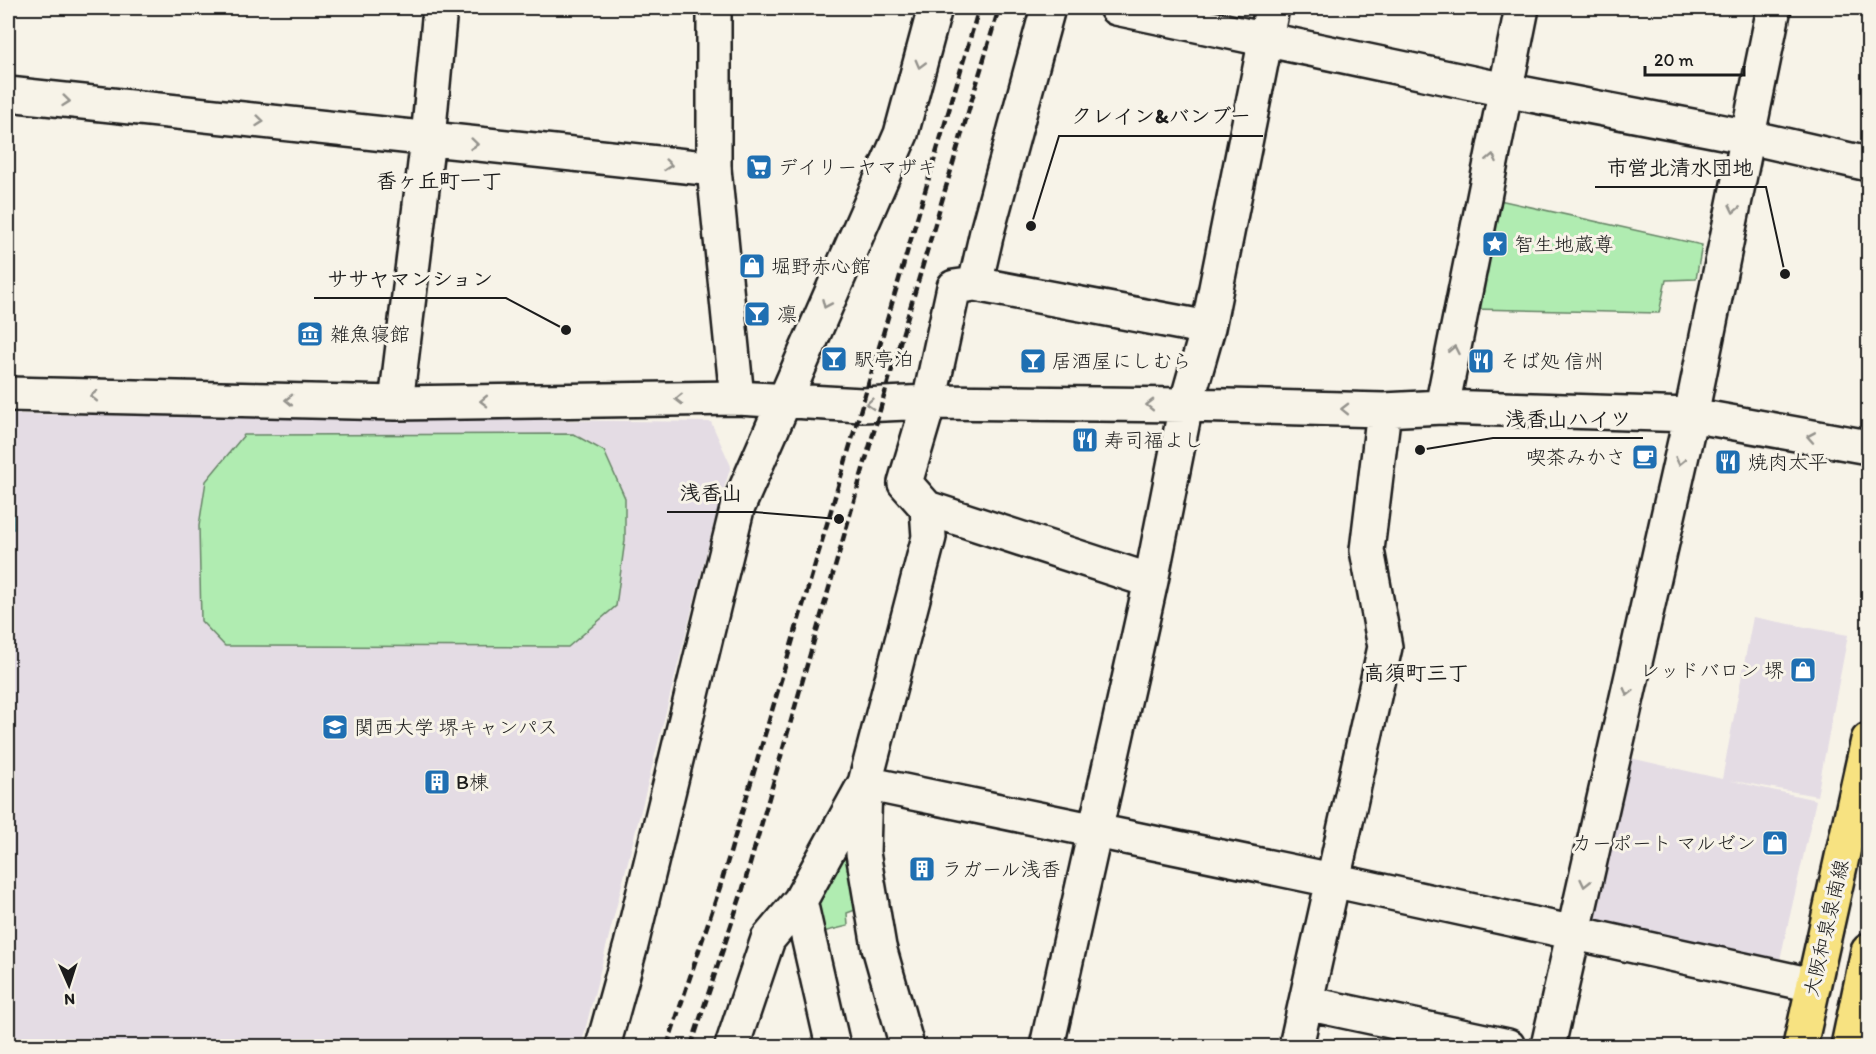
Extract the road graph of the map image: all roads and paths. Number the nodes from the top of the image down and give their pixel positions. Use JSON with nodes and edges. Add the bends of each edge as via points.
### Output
{"nodes":[{"id":1,"x":440,"y":8,"type":"edge"},
{"id":2,"x":714,"y":8,"type":"edge"},
{"id":3,"x":935,"y":8,"type":"edge"},
{"id":4,"x":1048,"y":8,"type":"edge"},
{"id":5,"x":1116,"y":8,"type":"edge"},
{"id":6,"x":1522,"y":8,"type":"edge"},
{"id":7,"x":1774,"y":8,"type":"edge"},
{"id":8,"x":1268,"y":23,"type":"edge"},
{"id":9,"x":1505,"y":90,"type":"junction"},
{"id":10,"x":8,"y":94,"type":"edge"},
{"id":11,"x":1749,"y":137,"type":"junction"},
{"id":12,"x":428,"y":139,"type":"junction"},
{"id":13,"x":1869,"y":164,"type":"edge"},
{"id":14,"x":714,"y":169,"type":"junction"},
{"id":15,"x":975,"y":284,"type":"junction"},
{"id":16,"x":1208,"y":328,"type":"junction"},
{"id":17,"x":8,"y":394,"type":"edge"},
{"id":18,"x":737,"y":398,"type":"junction"},
{"id":19,"x":783,"y":400,"type":"junction"},
{"id":20,"x":929,"y":402,"type":"junction"},
{"id":21,"x":396,"y":403,"type":"junction"},
{"id":22,"x":1186,"y":405,"type":"junction"},
{"id":23,"x":1442,"y":407,"type":"junction"},
{"id":24,"x":1384,"y":410,"type":"junction"},
{"id":25,"x":1691,"y":415,"type":"junction"},
{"id":26,"x":1869,"y":447,"type":"edge"},
{"id":27,"x":927,"y":508,"type":"junction"},
{"id":28,"x":1151,"y":581,"type":"junction"},
{"id":29,"x":1869,"y":740,"type":"edge"},
{"id":30,"x":865,"y":783,"type":"junction"},
{"id":31,"x":1096,"y":831,"type":"junction"},
{"id":32,"x":1332,"y":880,"type":"junction"},
{"id":33,"x":800,"y":901,"type":"junction"},
{"id":34,"x":1573,"y":934,"type":"junction"},
{"id":35,"x":1869,"y":951,"type":"edge"},
{"id":36,"x":1814,"y":985,"type":"junction"},
{"id":37,"x":1864,"y":995,"type":"edge"},
{"id":38,"x":1306,"y":1004,"type":"junction"},
{"id":39,"x":603,"y":1047,"type":"edge"},
{"id":40,"x":732,"y":1047,"type":"edge"},
{"id":41,"x":833,"y":1047,"type":"edge"},
{"id":42,"x":907,"y":1047,"type":"edge"},
{"id":43,"x":1047,"y":1047,"type":"edge"},
{"id":44,"x":1296,"y":1047,"type":"edge"},
{"id":45,"x":1508,"y":1047,"type":"edge"},
{"id":46,"x":1548,"y":1047,"type":"edge"},
{"id":47,"x":1800,"y":1047,"type":"edge"},
{"id":48,"x":1848,"y":1047,"type":"edge"}],
"edges":[{"from":1,"to":12,"type":"street"},
{"from":2,"to":14,"type":"street"},
{"from":3,"to":19,"type":"street","one_way":true,"via":[[901,134]]},
{"from":4,"to":15,"type":"street"},
{"from":5,"to":8,"type":"street"},
{"from":6,"to":9,"type":"street"},
{"from":7,"to":11,"type":"street"},
{"from":8,"to":9,"type":"street"},
{"from":8,"to":16,"type":"street"},
{"from":9,"to":11,"type":"street"},
{"from":23,"to":9,"type":"street","one_way":true},
{"from":10,"to":12,"type":"street","one_way":true},
{"from":11,"to":13,"type":"street"},
{"from":11,"to":25,"type":"street","one_way":true},
{"from":12,"to":14,"type":"street","one_way":true},
{"from":12,"to":21,"type":"street"},
{"from":14,"to":18,"type":"street"},
{"from":15,"to":16,"type":"street"},
{"from":15,"to":20,"type":"street","via":[[954,287]]},
{"from":16,"to":22,"type":"street"},
{"from":21,"to":17,"type":"street","one_way":true},
{"from":18,"to":19,"type":"street"},
{"from":18,"to":21,"type":"street","one_way":true},
{"from":20,"to":19,"type":"street","one_way":true,"via":[[862,405]]},
{"from":19,"to":39,"type":"street","via":[[737,509]]},
{"from":22,"to":20,"type":"street","one_way":true},
{"from":20,"to":27,"type":"street","via":[[905,483]]},
{"from":24,"to":22,"type":"street","one_way":true},
{"from":22,"to":28,"type":"street"},
{"from":23,"to":24,"type":"street"},
{"from":23,"to":25,"type":"street"},
{"from":24,"to":32,"type":"street","via":[[1367,549],[1385,647]]},
{"from":26,"to":25,"type":"street","one_way":true},
{"from":25,"to":34,"type":"street","one_way":true},
{"from":27,"to":28,"type":"street"},
{"from":27,"to":30,"type":"street","via":[[929,537]]},
{"from":28,"to":31,"type":"street"},
{"from":29,"to":36,"type":"main road","name":"大阪和泉泉南線"},
{"from":30,"to":31,"type":"street"},
{"from":30,"to":33,"type":"street"},
{"from":30,"to":42,"type":"street","via":[[863,853],[879,947]]},
{"from":31,"to":32,"type":"street"},
{"from":31,"to":43,"type":"street"},
{"from":32,"to":34,"type":"street"},
{"from":32,"to":38,"type":"street"},
{"from":33,"to":40,"type":"street","via":[[768,939]]},
{"from":33,"to":41,"type":"street"},
{"from":34,"to":36,"type":"street"},
{"from":34,"to":46,"type":"street"},
{"from":35,"to":37,"type":"main road"},
{"from":36,"to":47,"type":"main road","name":"大阪和泉泉南線"},
{"from":37,"to":48,"type":"main road"},
{"from":38,"to":44,"type":"street"},
{"from":38,"to":45,"type":"street"}]}
